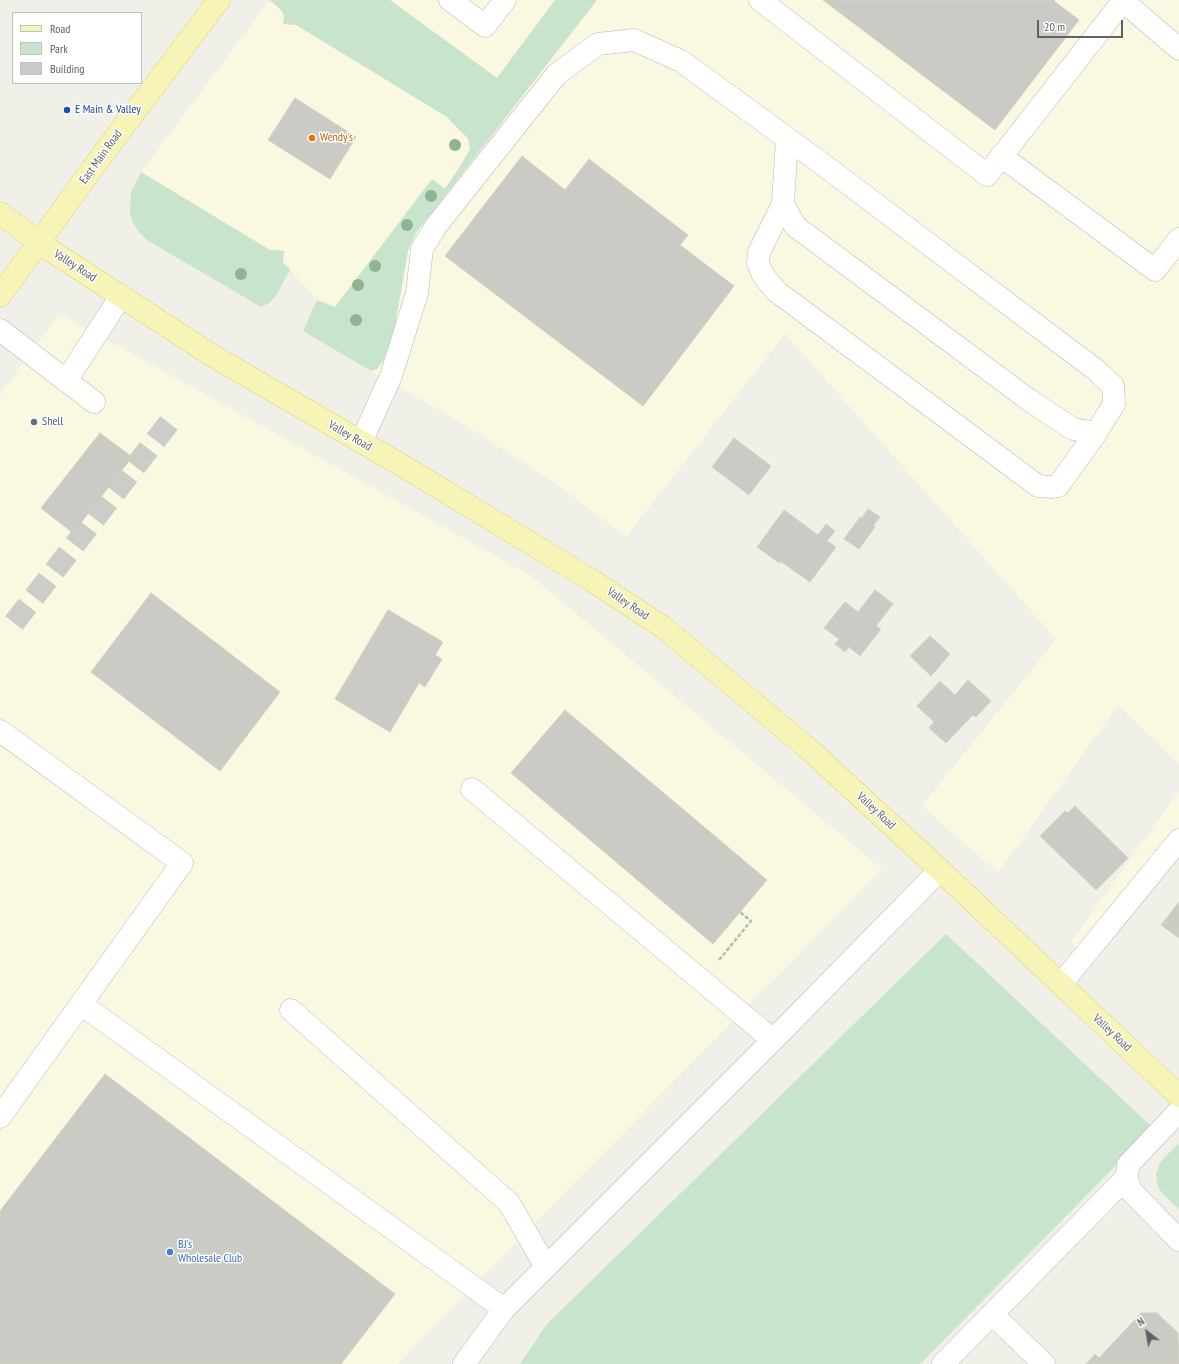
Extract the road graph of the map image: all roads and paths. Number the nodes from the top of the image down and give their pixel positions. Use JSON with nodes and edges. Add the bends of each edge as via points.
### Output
{"nodes":[{"id":1,"x":219,"y":0,"type":"edge"},
{"id":2,"x":450,"y":0,"type":"edge"},
{"id":3,"x":505,"y":0,"type":"edge"},
{"id":4,"x":760,"y":0,"type":"edge"},
{"id":5,"x":1122,"y":1,"type":"edge"},
{"id":6,"x":1179,"y":49,"type":"edge"},
{"id":7,"x":787,"y":139,"type":"junction"},
{"id":8,"x":1001,"y":156,"type":"junction"},
{"id":9,"x":783,"y":204,"type":"junction"},
{"id":10,"x":0,"y":213,"type":"edge"},
{"id":11,"x":1179,"y":239,"type":"edge"},
{"id":12,"x":40,"y":243,"type":"junction"},
{"id":13,"x":0,"y":296,"type":"edge"},
{"id":14,"x":121,"y":296,"type":"junction"},
{"id":15,"x":0,"y":330,"type":"edge"},
{"id":16,"x":66,"y":380,"type":"junction"},
{"id":17,"x":94,"y":402,"type":"dead end"},
{"id":18,"x":1096,"y":434,"type":"junction"},
{"id":19,"x":361,"y":442,"type":"junction"},
{"id":20,"x":0,"y":731,"type":"edge"},
{"id":21,"x":472,"y":789,"type":"dead end"},
{"id":22,"x":1179,"y":840,"type":"edge"},
{"id":23,"x":940,"y":870,"type":"junction"},
{"id":24,"x":740,"y":912,"type":"dead end"},
{"id":25,"x":702,"y":981,"type":"junction"},
{"id":26,"x":1060,"y":984,"type":"junction"},
{"id":27,"x":80,"y":1004,"type":"junction"},
{"id":28,"x":291,"y":1010,"type":"dead end"},
{"id":29,"x":772,"y":1040,"type":"junction"},
{"id":30,"x":1179,"y":1096,"type":"edge"},
{"id":31,"x":1179,"y":1111,"type":"edge"},
{"id":32,"x":0,"y":1117,"type":"edge"},
{"id":33,"x":1127,"y":1177,"type":"junction"},
{"id":34,"x":1179,"y":1240,"type":"edge"},
{"id":35,"x":546,"y":1267,"type":"junction"},
{"id":36,"x":504,"y":1309,"type":"junction"},
{"id":37,"x":992,"y":1314,"type":"junction"},
{"id":38,"x":464,"y":1364,"type":"edge"},
{"id":39,"x":943,"y":1364,"type":"edge"},
{"id":40,"x":1044,"y":1364,"type":"edge"}],
"edges":[{"from":1,"to":12,"type":"main road","name":"East Main Road","via":[[100,158]]},
{"from":2,"to":3,"type":"lane","via":[[485,26]]},
{"from":4,"to":8,"type":"lane","via":[[987,175]]},
{"from":5,"to":6,"type":"lane"},
{"from":5,"to":8,"type":"lane"},
{"from":7,"to":9,"type":"lane"},
{"from":7,"to":18,"type":"lane","via":[[1066,347],[1114,386],[1114,404]]},
{"from":7,"to":19,"type":"lane","via":[[681,61],[634,40],[598,44],[557,74],[436,226],[422,249],[417,293],[391,376]]},
{"from":8,"to":11,"type":"lane","via":[[1154,270]]},
{"from":9,"to":18,"type":"lane","via":[[795,226],[1029,400],[1073,429]]},
{"from":9,"to":18,"type":"lane","via":[[759,252],[758,263],[763,275],[776,291],[1038,486],[1058,486]]},
{"from":10,"to":12,"type":"main road","name":"Valley Road"},
{"from":12,"to":13,"type":"main road","name":"East Main Road"},
{"from":12,"to":14,"type":"main road","name":"Valley Road"},
{"from":14,"to":16,"type":"lane"},
{"from":14,"to":19,"type":"main road","name":"Valley Road","via":[[235,370]]},
{"from":15,"to":16,"type":"lane"},
{"from":16,"to":17,"type":"lane"},
{"from":19,"to":23,"type":"main road","name":"Valley Road","via":[[588,578],[663,627],[811,751]]},
{"from":20,"to":27,"type":"lane","via":[[182,863]]},
{"from":21,"to":25,"type":"lane"},
{"from":22,"to":26,"type":"lane"},
{"from":23,"to":26,"type":"main road","name":"Valley Road"},
{"from":23,"to":29,"type":"lane"},
{"from":24,"to":25,"type":"path","via":[[752,921]]},
{"from":25,"to":29,"type":"lane"},
{"from":26,"to":30,"type":"main road","name":"Valley Road"},
{"from":27,"to":32,"type":"lane"},
{"from":27,"to":36,"type":"lane"},
{"from":28,"to":35,"type":"lane","via":[[509,1202]]},
{"from":29,"to":35,"type":"lane"},
{"from":31,"to":33,"type":"lane","via":[[1128,1165]]},
{"from":33,"to":34,"type":"lane","via":[[1130,1190]]},
{"from":33,"to":37,"type":"lane"},
{"from":35,"to":36,"type":"lane"},
{"from":36,"to":38,"type":"lane"},
{"from":37,"to":39,"type":"lane"},
{"from":37,"to":40,"type":"lane"}]}
